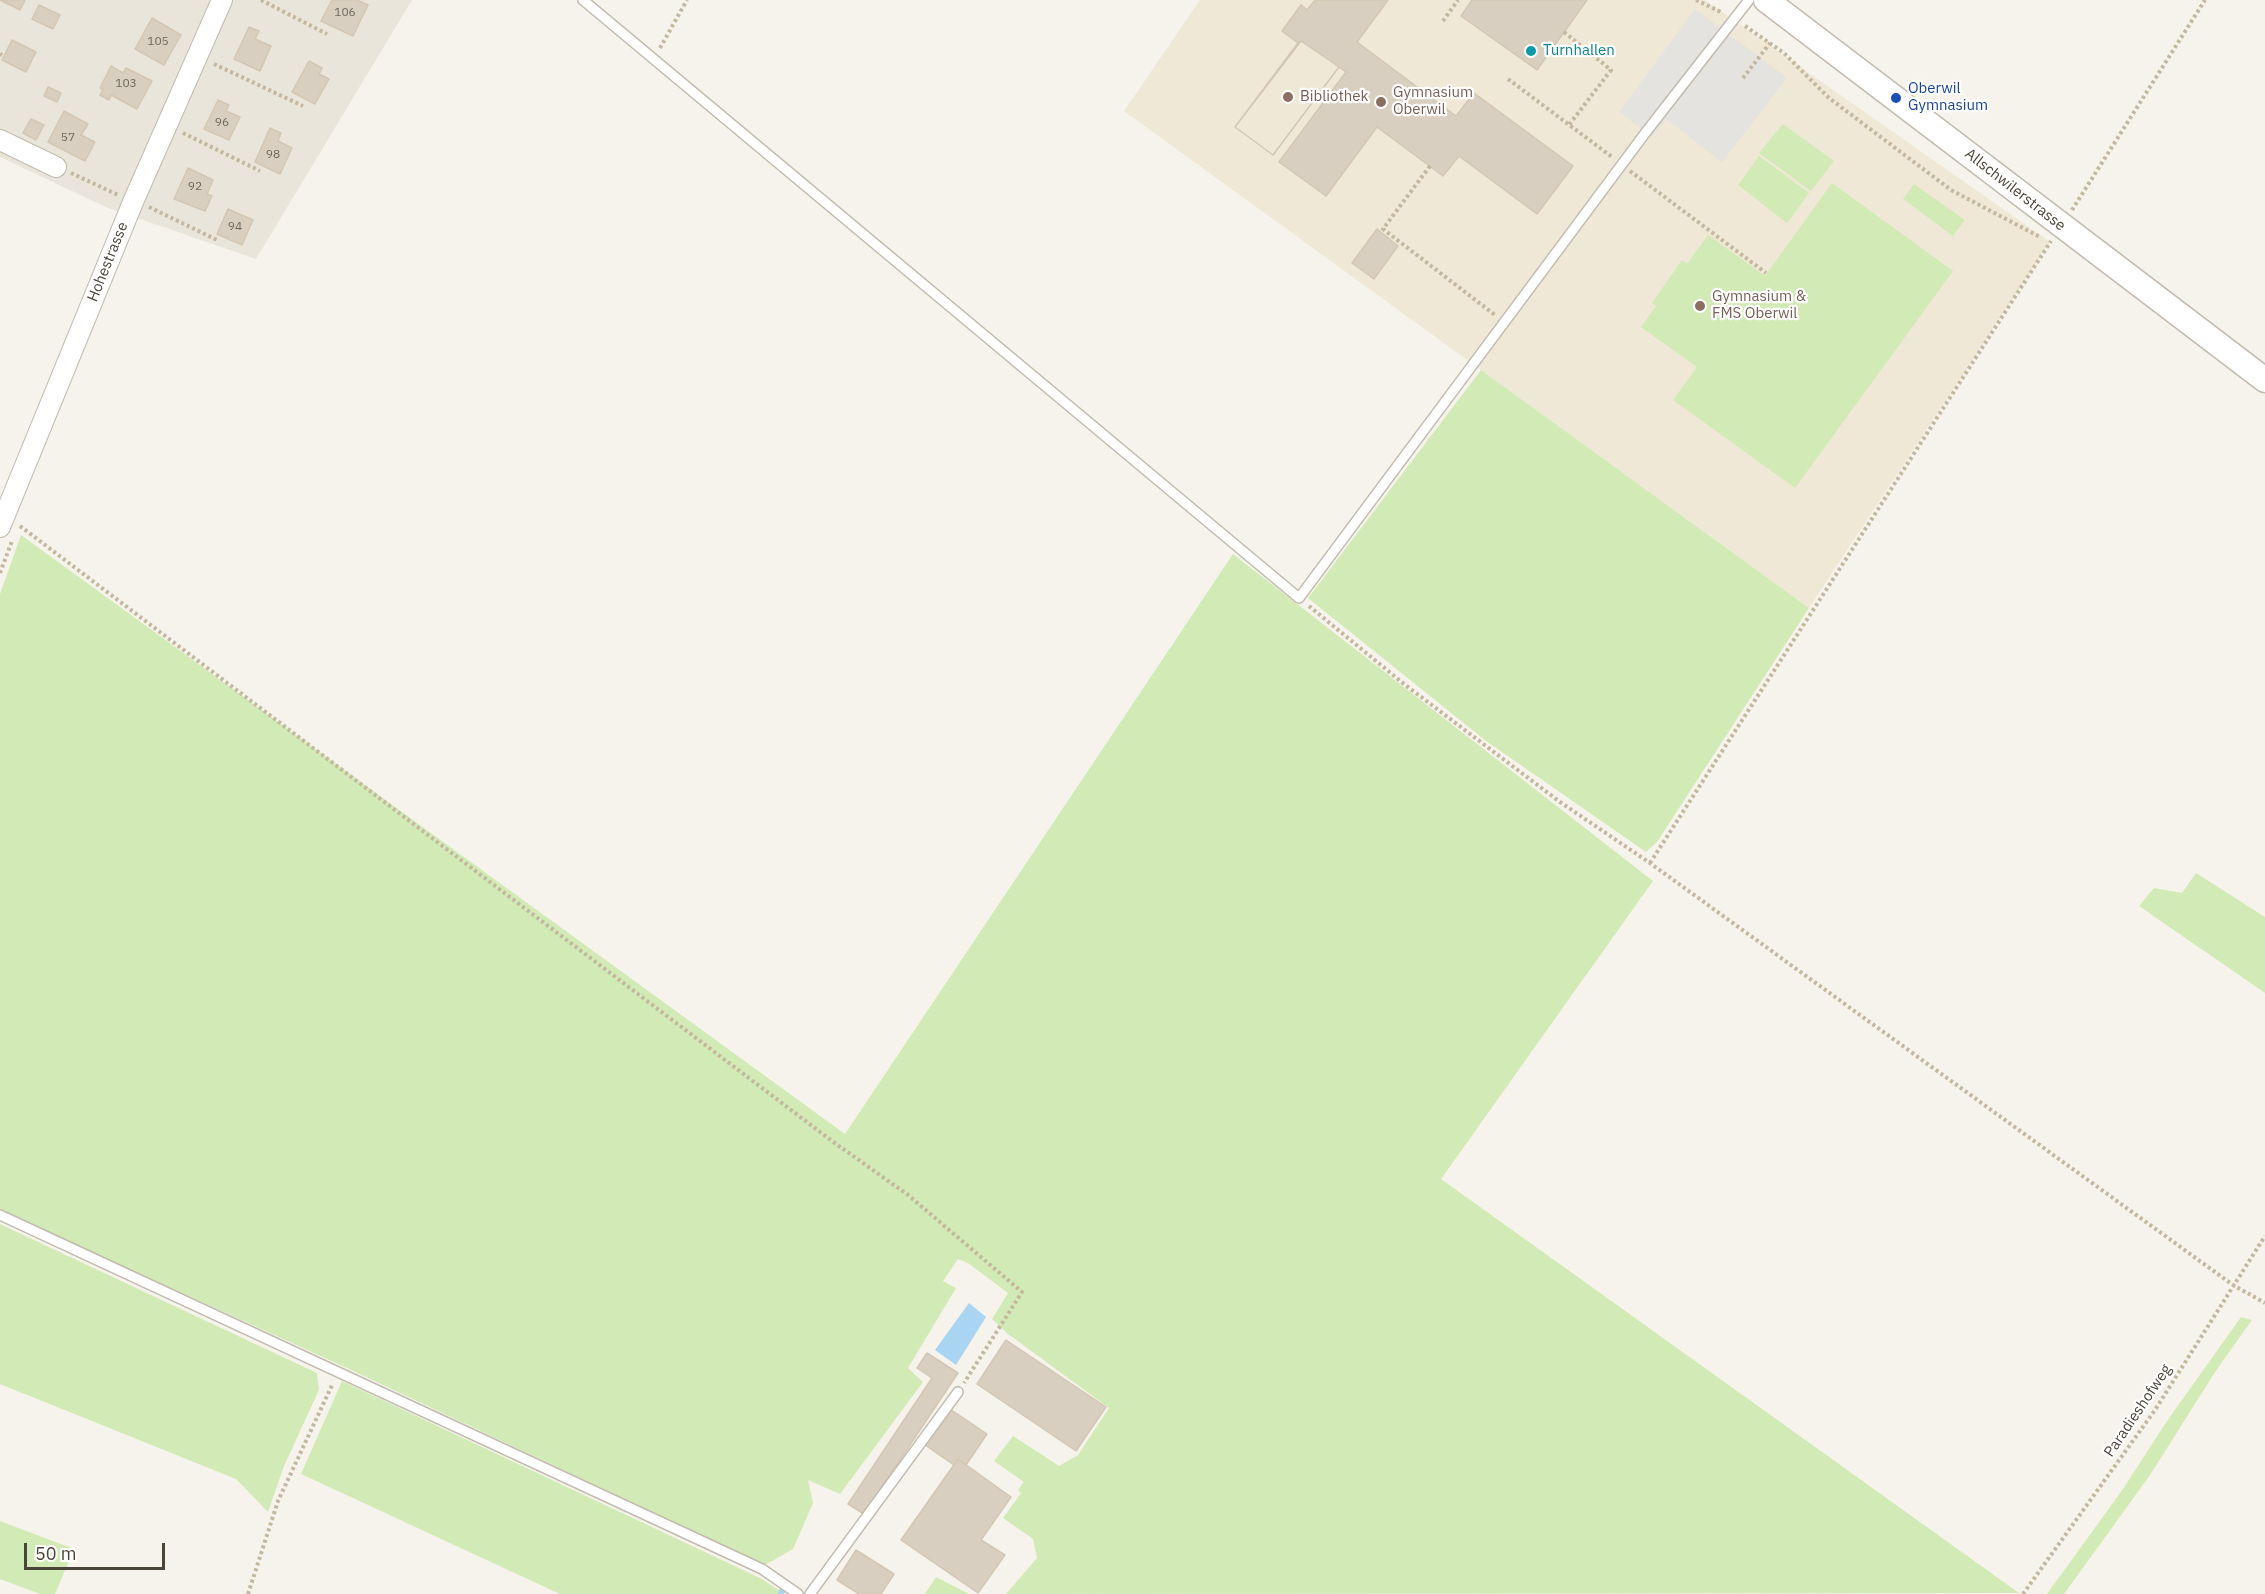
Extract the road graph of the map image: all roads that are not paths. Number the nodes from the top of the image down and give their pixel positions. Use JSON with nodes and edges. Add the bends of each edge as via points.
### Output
{"nodes":[{"id":1,"x":222,"y":0,"type":"edge"},
{"id":2,"x":583,"y":0,"type":"edge"},
{"id":3,"x":1749,"y":0,"type":"edge"},
{"id":4,"x":1766,"y":0,"type":"edge"},
{"id":5,"x":0,"y":141,"type":"edge"},
{"id":6,"x":56,"y":167,"type":"road end"},
{"id":7,"x":2265,"y":380,"type":"edge"},
{"id":8,"x":2,"y":522,"type":"edge"},
{"id":9,"x":0,"y":1215,"type":"edge"},
{"id":10,"x":958,"y":1392,"type":"road end"},
{"id":11,"x":798,"y":1594,"type":"edge"},
{"id":12,"x":810,"y":1594,"type":"edge"}],
"edges":[{"from":1,"to":8,"type":"street","name":"Hohestrasse"},
{"from":2,"to":3,"type":"lane","via":[[1299,598]]},
{"from":4,"to":7,"type":"street","name":"Allschwilerstrasse","via":[[2056,238]]},
{"from":5,"to":6,"type":"street"},
{"from":9,"to":11,"type":"lane","via":[[762,1569]]},
{"from":10,"to":12,"type":"lane"}]}
